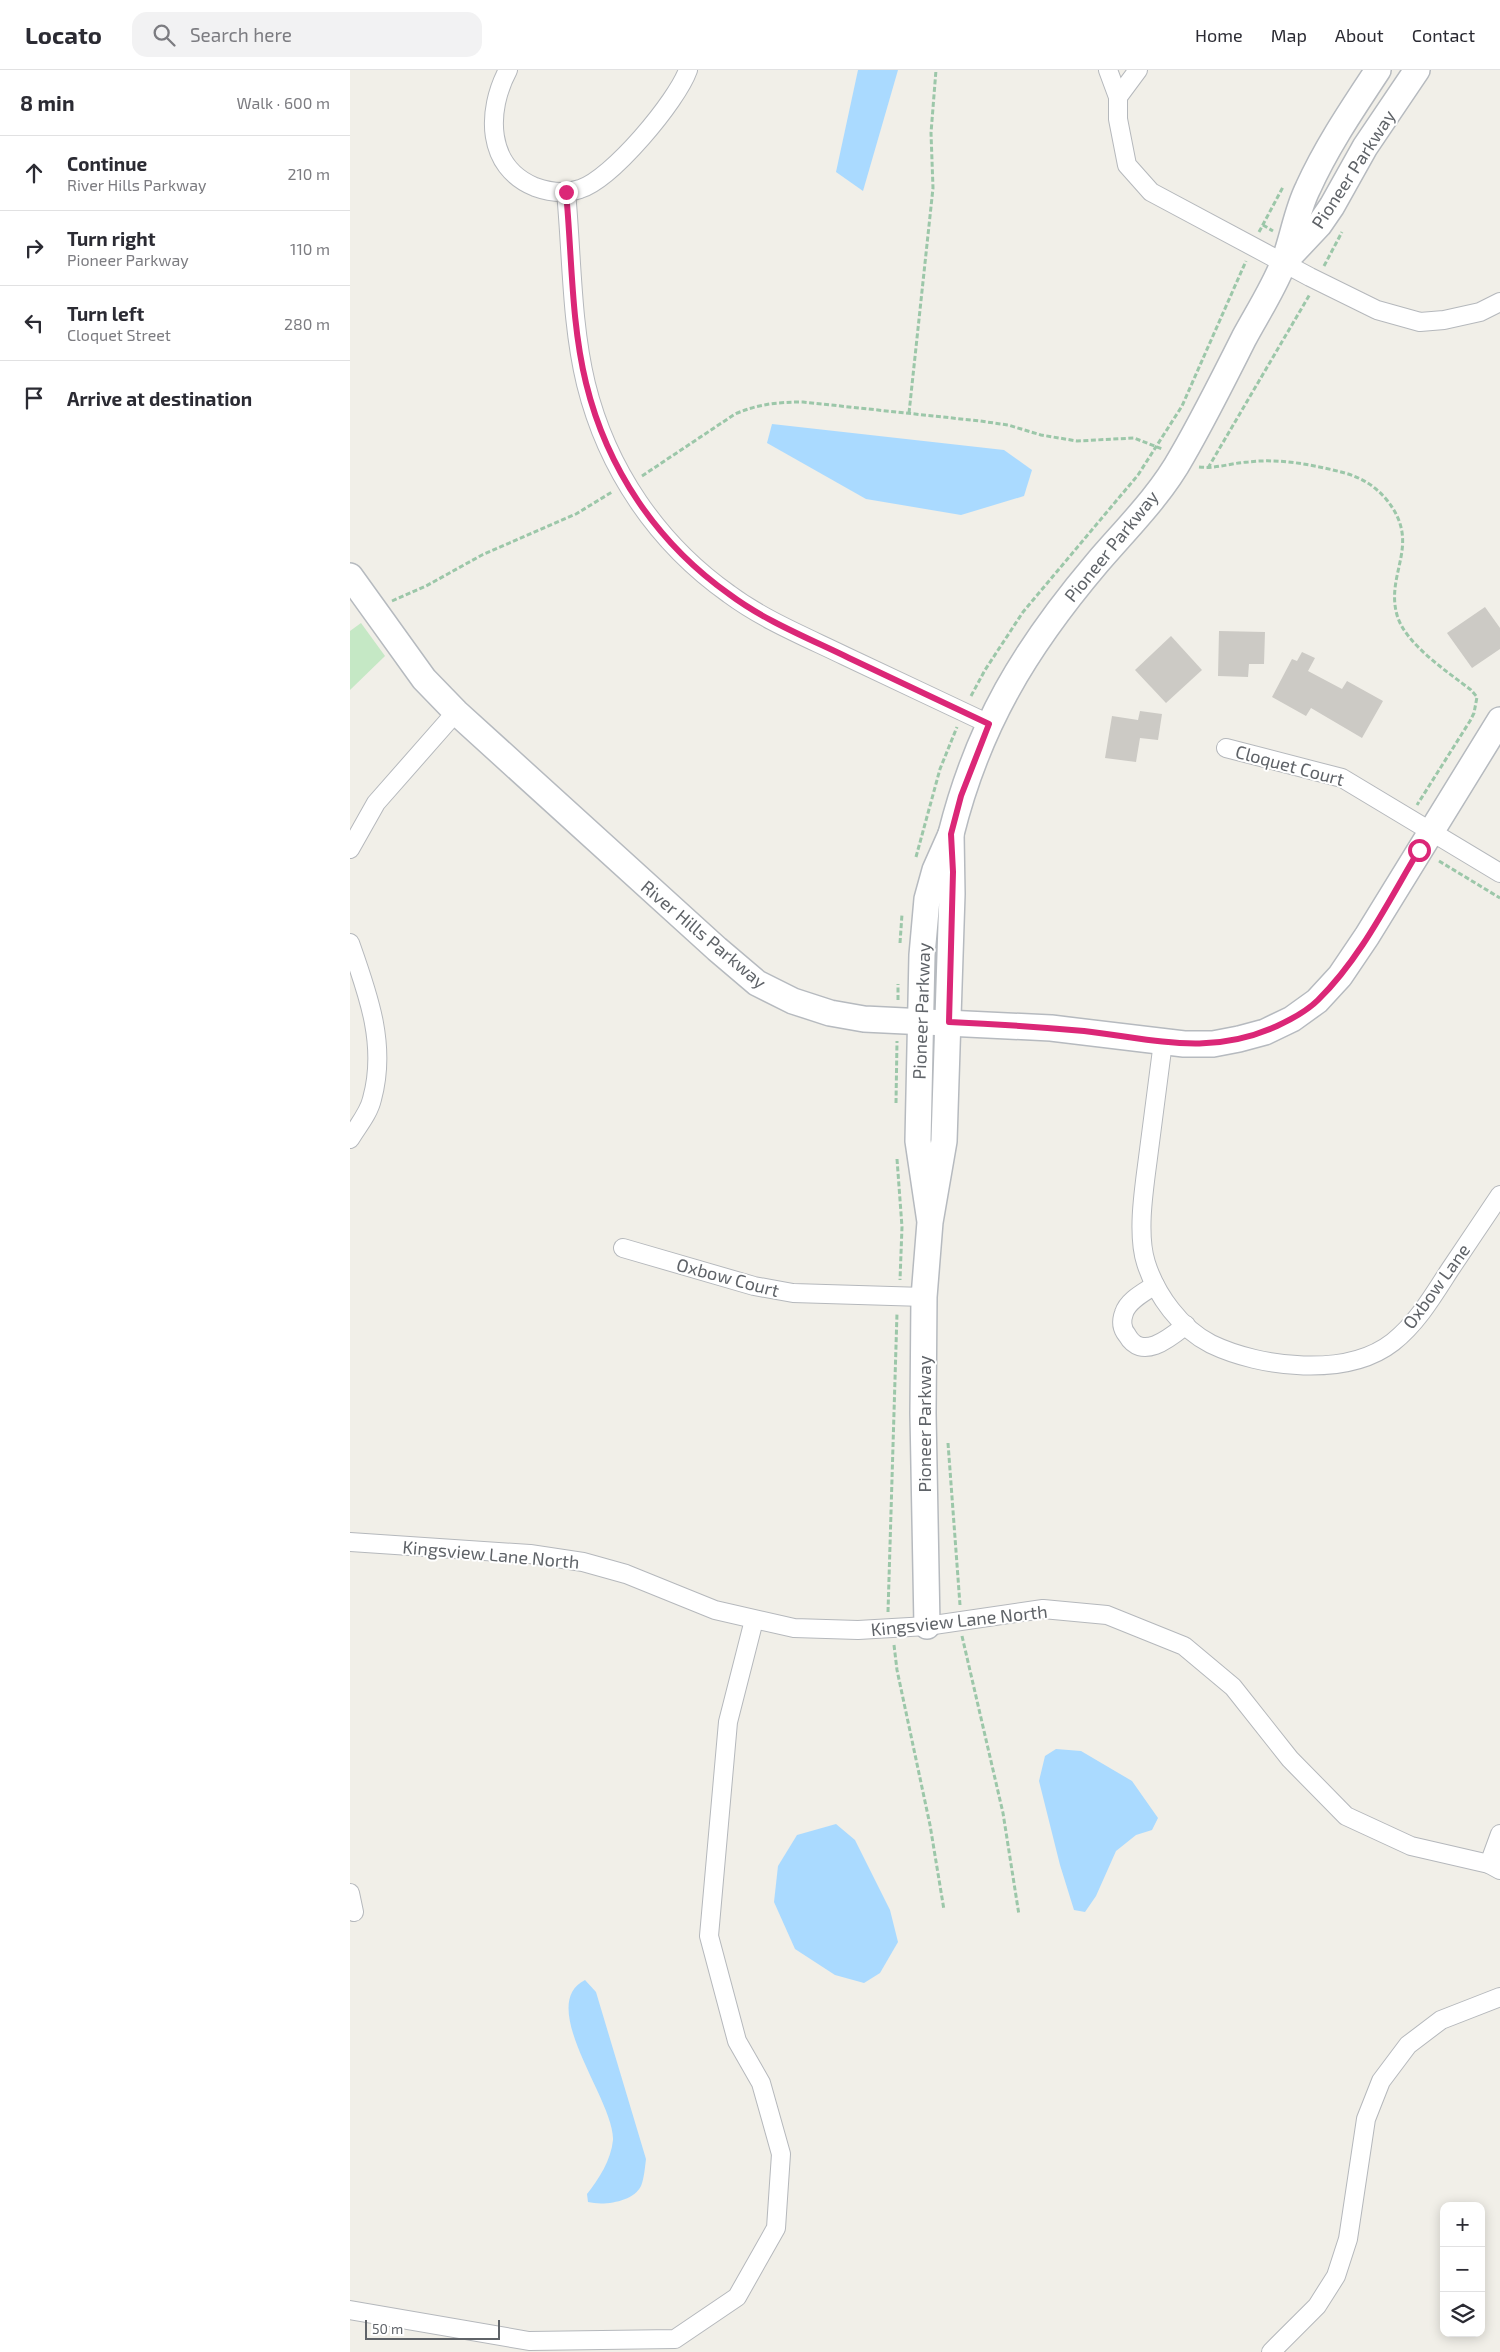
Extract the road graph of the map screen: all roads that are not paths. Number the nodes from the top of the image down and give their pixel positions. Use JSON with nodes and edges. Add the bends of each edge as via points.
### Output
{"nodes":[{"id":1,"x":508,"y":70,"type":"edge"},
{"id":2,"x":688,"y":70,"type":"edge"},
{"id":3,"x":1108,"y":70,"type":"edge"},
{"id":4,"x":1138,"y":70,"type":"edge"},
{"id":5,"x":1378,"y":70,"type":"edge"},
{"id":6,"x":1417,"y":70,"type":"edge"},
{"id":7,"x":1118,"y":97,"type":"junction"},
{"id":8,"x":566,"y":192,"type":"junction"},
{"id":9,"x":1284,"y":263,"type":"junction"},
{"id":10,"x":1500,"y":302,"type":"edge"},
{"id":11,"x":350,"y":576,"type":"edge"},
{"id":12,"x":456,"y":712,"type":"junction"},
{"id":13,"x":1500,"y":720,"type":"edge"},
{"id":14,"x":989,"y":724,"type":"junction"},
{"id":15,"x":1226,"y":748,"type":"dead end"},
{"id":16,"x":1430,"y":830,"type":"junction"},
{"id":17,"x":951,"y":834,"type":"junction"},
{"id":18,"x":350,"y":849,"type":"edge"},
{"id":19,"x":1500,"y":873,"type":"edge"},
{"id":20,"x":350,"y":943,"type":"edge"},
{"id":21,"x":919,"y":1022,"type":"junction"},
{"id":22,"x":949,"y":1022,"type":"junction"},
{"id":23,"x":1163,"y":1042,"type":"junction"},
{"id":24,"x":350,"y":1139,"type":"edge"},
{"id":25,"x":1500,"y":1195,"type":"edge"},
{"id":26,"x":930,"y":1222,"type":"junction"},
{"id":27,"x":623,"y":1248,"type":"dead end"},
{"id":28,"x":1155,"y":1285,"type":"junction"},
{"id":29,"x":924,"y":1297,"type":"junction"},
{"id":30,"x":1186,"y":1325,"type":"junction"},
{"id":31,"x":350,"y":1542,"type":"edge"},
{"id":32,"x":754,"y":1620,"type":"junction"},
{"id":33,"x":927,"y":1626,"type":"junction"},
{"id":34,"x":1500,"y":1834,"type":"edge"},
{"id":35,"x":1495,"y":1867,"type":"edge"},
{"id":36,"x":350,"y":1893,"type":"edge"},
{"id":37,"x":354,"y":1912,"type":"dead end"},
{"id":38,"x":1500,"y":1997,"type":"edge"},
{"id":39,"x":350,"y":2310,"type":"edge"},
{"id":40,"x":1271,"y":2352,"type":"edge"}],
"edges":[{"from":1,"to":8,"type":"street","via":[[501,83],[495,110],[495,139],[501,157],[518,178],[540,188]]},
{"from":2,"to":8,"type":"street","via":[[671,102],[610,172],[581,189]]},
{"from":3,"to":7,"type":"street"},
{"from":4,"to":7,"type":"street"},
{"from":5,"to":9,"type":"street","name":"Pioneer Parkway","via":[[1343,122],[1308,187]]},
{"from":6,"to":9,"type":"street","name":"Pioneer Parkway","via":[[1365,147],[1332,206]]},
{"from":7,"to":9,"type":"street","via":[[1118,119],[1127,165],[1151,192]]},
{"from":8,"to":14,"type":"street","via":[[578,347],[586,383],[612,457],[649,518],[674,548],[705,576],[758,613]]},
{"from":9,"to":10,"type":"street","via":[[1377,310],[1420,322],[1480,312]]},
{"from":9,"to":14,"type":"street","name":"Pioneer Parkway","via":[[1181,458],[1139,516],[1043,629]]},
{"from":11,"to":12,"type":"street","name":"River Hills Parkway","via":[[424,679]]},
{"from":12,"to":18,"type":"street","via":[[376,803]]},
{"from":12,"to":21,"type":"street","name":"River Hills Parkway","via":[[717,950],[758,983],[793,1001],[830,1013],[864,1019]]},
{"from":13,"to":16,"type":"street","name":"River Hills Parkway"},
{"from":14,"to":17,"type":"street","name":"Pioneer Parkway","via":[[961,796]]},
{"from":15,"to":16,"type":"street","name":"Cloquet Court","via":[[1342,778]]},
{"from":16,"to":19,"type":"street","name":"Cloquet Court"},
{"from":16,"to":23,"type":"street","name":"River Hills Parkway","via":[[1367,936],[1340,976],[1317,1001],[1292,1019],[1240,1039],[1213,1044]]},
{"from":17,"to":21,"type":"street","name":"Pioneer Parkway","via":[[934,870],[927,899]]},
{"from":17,"to":22,"type":"street","name":"Pioneer Parkway"},
{"from":20,"to":24,"type":"street","via":[[374,1018],[379,1061],[372,1101]]},
{"from":21,"to":22,"type":"street","name":"River Hills Parkway"},
{"from":21,"to":26,"type":"street","name":"Pioneer Parkway","via":[[918,1141]]},
{"from":22,"to":23,"type":"street","name":"River Hills Parkway","via":[[1051,1028]]},
{"from":22,"to":26,"type":"street","name":"Pioneer Parkway","via":[[944,1141]]},
{"from":23,"to":28,"type":"street","name":"Oxbow Lane","via":[[1142,1204],[1145,1262]]},
{"from":25,"to":30,"type":"street","name":"Oxbow Lane","via":[[1420,1313],[1392,1342],[1373,1353],[1356,1360],[1306,1366],[1239,1355],[1210,1343]]},
{"from":26,"to":29,"type":"street","name":"Pioneer Parkway"},
{"from":27,"to":29,"type":"street","name":"Oxbow Court","via":[[754,1286],[792,1293]]},
{"from":28,"to":30,"type":"street","name":"Oxbow Lane","via":[[1167,1306]]},
{"from":28,"to":30,"type":"street","via":[[1124,1312],[1122,1325],[1127,1337],[1137,1345],[1150,1347],[1164,1343]]},
{"from":29,"to":33,"type":"street","name":"Pioneer Parkway"},
{"from":31,"to":32,"type":"street","name":"Kingsview Lane North","via":[[530,1554],[584,1562],[626,1574],[714,1610]]},
{"from":32,"to":33,"type":"street","name":"Kingsview Lane North","via":[[803,1628],[858,1630]]},
{"from":32,"to":39,"type":"street","via":[[728,1722],[709,1936],[737,2041],[761,2083],[781,2154],[776,2228],[737,2296],[675,2339],[529,2341]]},
{"from":33,"to":35,"type":"street","name":"Kingsview Lane North","via":[[1043,1609],[1107,1615],[1184,1646],[1233,1687],[1290,1759],[1346,1816],[1411,1846]]},
{"from":34,"to":35,"type":"street","name":"Kingsview Lane North"},
{"from":36,"to":37,"type":"street"},
{"from":38,"to":40,"type":"street","via":[[1441,2020],[1408,2045],[1381,2081],[1366,2119],[1348,2239],[1336,2276],[1317,2306]]}]}
